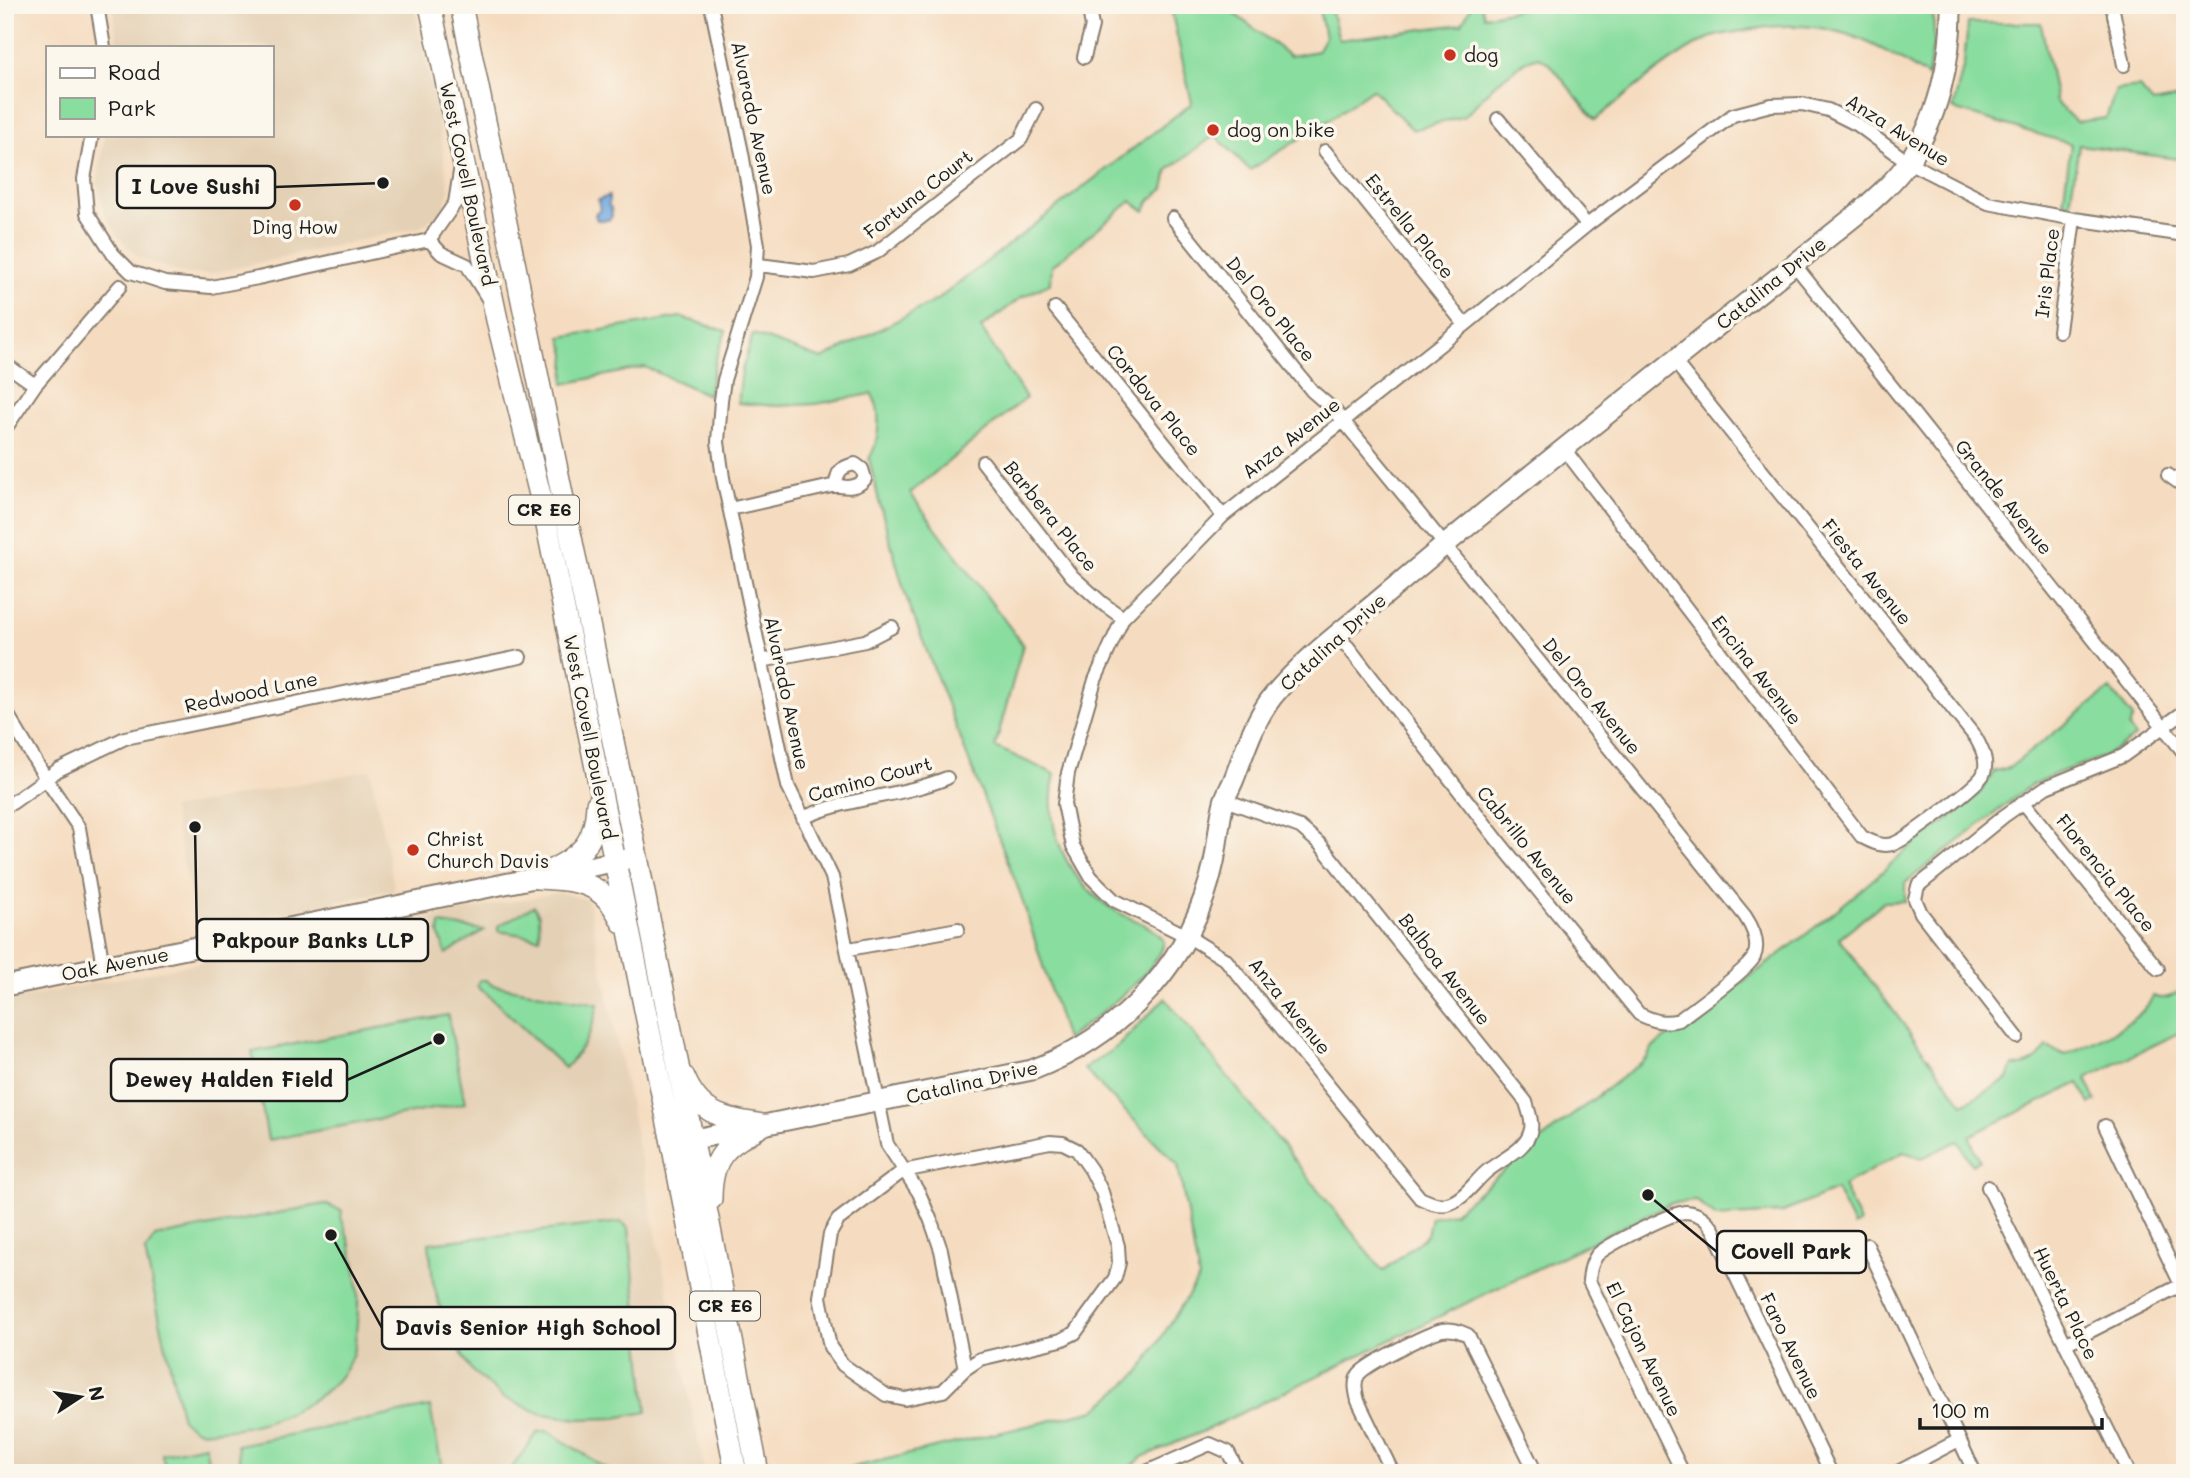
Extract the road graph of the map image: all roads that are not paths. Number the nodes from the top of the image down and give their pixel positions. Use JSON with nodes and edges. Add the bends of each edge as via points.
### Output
{"nodes":[{"id":1,"x":97,"y":5,"type":"edge"},
{"id":2,"x":430,"y":5,"type":"edge"},
{"id":3,"x":461,"y":5,"type":"edge"},
{"id":4,"x":473,"y":5,"type":"edge"},
{"id":5,"x":711,"y":5,"type":"edge"},
{"id":6,"x":1088,"y":5,"type":"edge"},
{"id":7,"x":1951,"y":5,"type":"edge"},
{"id":8,"x":2112,"y":5,"type":"edge"},
{"id":9,"x":104,"y":46,"type":"edge"},
{"id":10,"x":1084,"y":57,"type":"dead end"},
{"id":11,"x":2124,"y":65,"type":"dead end"},
{"id":12,"x":479,"y":86,"type":"junction"},
{"id":13,"x":1036,"y":108,"type":"dead end"},
{"id":14,"x":1498,"y":119,"type":"dead end"},
{"id":15,"x":92,"y":136,"type":"edge"},
{"id":16,"x":1325,"y":151,"type":"dead end"},
{"id":17,"x":463,"y":160,"type":"junction"},
{"id":18,"x":1908,"y":162,"type":"junction"},
{"id":19,"x":1173,"y":218,"type":"dead end"},
{"id":20,"x":2074,"y":219,"type":"junction"},
{"id":21,"x":1587,"y":225,"type":"junction"},
{"id":22,"x":2185,"y":235,"type":"edge"},
{"id":23,"x":429,"y":240,"type":"junction"},
{"id":24,"x":1794,"y":264,"type":"junction"},
{"id":25,"x":758,"y":265,"type":"junction"},
{"id":26,"x":120,"y":286,"type":"dead end"},
{"id":27,"x":495,"y":308,"type":"junction"},
{"id":28,"x":1055,"y":308,"type":"dead end"},
{"id":29,"x":1465,"y":325,"type":"junction"},
{"id":30,"x":2059,"y":331,"type":"dead end"},
{"id":31,"x":1674,"y":361,"type":"junction"},
{"id":32,"x":5,"y":364,"type":"edge"},
{"id":33,"x":35,"y":385,"type":"junction"},
{"id":34,"x":1343,"y":422,"type":"junction"},
{"id":35,"x":5,"y":429,"type":"edge"},
{"id":36,"x":1564,"y":449,"type":"junction"},
{"id":37,"x":983,"y":463,"type":"dead end"},
{"id":38,"x":2168,"y":475,"type":"dead end"},
{"id":39,"x":836,"y":485,"type":"dead end"},
{"id":40,"x":2185,"y":487,"type":"edge"},
{"id":41,"x":730,"y":509,"type":"junction"},
{"id":42,"x":1223,"y":516,"type":"junction"},
{"id":43,"x":1444,"y":544,"type":"junction"},
{"id":44,"x":1123,"y":618,"type":"junction"},
{"id":45,"x":892,"y":627,"type":"dead end"},
{"id":46,"x":1336,"y":635,"type":"junction"},
{"id":47,"x":520,"y":657,"type":"dead end"},
{"id":48,"x":761,"y":661,"type":"junction"},
{"id":49,"x":5,"y":710,"type":"edge"},
{"id":50,"x":2185,"y":711,"type":"edge"},
{"id":51,"x":2163,"y":727,"type":"junction"},
{"id":52,"x":2185,"y":754,"type":"edge"},
{"id":53,"x":599,"y":777,"type":"junction"},
{"id":54,"x":947,"y":778,"type":"dead end"},
{"id":55,"x":46,"y":779,"type":"junction"},
{"id":56,"x":1224,"y":800,"type":"junction"},
{"id":57,"x":2023,"y":802,"type":"junction"},
{"id":58,"x":5,"y":806,"type":"edge"},
{"id":59,"x":1946,"y":808,"type":"joint"},
{"id":60,"x":803,"y":818,"type":"junction"},
{"id":61,"x":636,"y":857,"type":"junction"},
{"id":62,"x":615,"y":862,"type":"junction"},
{"id":63,"x":537,"y":878,"type":"junction"},
{"id":64,"x":958,"y":929,"type":"dead end"},
{"id":65,"x":629,"y":936,"type":"junction"},
{"id":66,"x":1187,"y":936,"type":"junction"},
{"id":67,"x":849,"y":949,"type":"junction"},
{"id":68,"x":103,"y":966,"type":"junction"},
{"id":69,"x":2158,"y":969,"type":"dead end"},
{"id":70,"x":5,"y":986,"type":"edge"},
{"id":71,"x":1709,"y":995,"type":"joint"},
{"id":72,"x":2017,"y":1037,"type":"dead end"},
{"id":73,"x":674,"y":1052,"type":"junction"},
{"id":74,"x":879,"y":1102,"type":"junction"},
{"id":75,"x":763,"y":1125,"type":"junction"},
{"id":76,"x":2105,"y":1126,"type":"dead end"},
{"id":77,"x":682,"y":1141,"type":"junction"},
{"id":78,"x":903,"y":1171,"type":"junction"},
{"id":79,"x":1988,"y":1187,"type":"dead end"},
{"id":80,"x":1460,"y":1198,"type":"joint"},
{"id":81,"x":1686,"y":1212,"type":"joint"},
{"id":82,"x":711,"y":1236,"type":"junction"},
{"id":83,"x":1867,"y":1245,"type":"dead end"},
{"id":84,"x":2183,"y":1287,"type":"edge"},
{"id":85,"x":2065,"y":1344,"type":"junction"},
{"id":86,"x":965,"y":1369,"type":"junction"},
{"id":87,"x":1959,"y":1440,"type":"junction"},
{"id":88,"x":736,"y":1473,"type":"edge"},
{"id":89,"x":758,"y":1473,"type":"edge"},
{"id":90,"x":1144,"y":1473,"type":"edge"},
{"id":91,"x":1239,"y":1473,"type":"edge"},
{"id":92,"x":1393,"y":1473,"type":"edge"},
{"id":93,"x":1536,"y":1473,"type":"edge"},
{"id":94,"x":1683,"y":1473,"type":"edge"},
{"id":95,"x":1831,"y":1473,"type":"edge"},
{"id":96,"x":1896,"y":1473,"type":"edge"},
{"id":97,"x":1975,"y":1473,"type":"edge"},
{"id":98,"x":2129,"y":1473,"type":"edge"}],
"edges":[{"from":1,"to":9,"type":"street"},
{"from":2,"to":17,"type":"main road","name":"West Covell Boulevard","number":"CR E6"},
{"from":3,"to":12,"type":"main road","name":"West Covell Boulevard","number":"CR E6"},
{"from":4,"to":12,"type":"main road"},
{"from":5,"to":25,"type":"street","name":"Alvarado Avenue","via":[[756,225]]},
{"from":6,"to":10,"type":"street","via":[[1092,26]]},
{"from":7,"to":18,"type":"street","name":"Catalina Drive","via":[[1943,83]]},
{"from":8,"to":11,"type":"street"},
{"from":12,"to":61,"type":"main road","name":"West Covell Boulevard","number":"CR E6"},
{"from":13,"to":25,"type":"street","name":"Fortuna Court","via":[[1021,139],[877,252],[849,265],[814,272]]},
{"from":14,"to":21,"type":"street"},
{"from":15,"to":23,"type":"street","via":[[84,178],[88,214],[113,254],[131,272],[165,282],[211,287]]},
{"from":16,"to":29,"type":"street","name":"Estrella Place"},
{"from":17,"to":23,"type":"street","via":[[454,203]]},
{"from":17,"to":27,"type":"main road","name":"West Covell Boulevard","number":"CR E6"},
{"from":18,"to":20,"type":"street","name":"Anza Avenue","via":[[1989,204]]},
{"from":18,"to":21,"type":"street","name":"Anza Avenue","via":[[1858,125],[1828,110],[1802,104],[1770,105],[1733,116]]},
{"from":18,"to":24,"type":"street","name":"Catalina Drive","via":[[1876,198]]},
{"from":19,"to":34,"type":"street","name":"Del Oro Place"},
{"from":20,"to":22,"type":"street","name":"Anza Avenue"},
{"from":20,"to":30,"type":"street","name":"Iris Place"},
{"from":21,"to":29,"type":"street","name":"Anza Avenue"},
{"from":23,"to":27,"type":"street","via":[[442,253],[467,265]]},
{"from":24,"to":31,"type":"street","name":"Catalina Drive"},
{"from":24,"to":51,"type":"street","name":"Grande Avenue"},
{"from":25,"to":41,"type":"street","name":"Alvarado Avenue","via":[[721,400],[718,442]]},
{"from":26,"to":33,"type":"street"},
{"from":27,"to":53,"type":"main road","name":"West Covell Boulevard","number":"CR E6","via":[[544,511]]},
{"from":28,"to":42,"type":"street","name":"Cordova Place"},
{"from":29,"to":34,"type":"street","name":"Anza Avenue"},
{"from":31,"to":36,"type":"street","name":"Catalina Drive"},
{"from":31,"to":59,"type":"street","name":"Fiesta Avenue","via":[[1976,738],[1985,760],[1983,775]]},
{"from":32,"to":33,"type":"street"},
{"from":33,"to":35,"type":"street"},
{"from":34,"to":42,"type":"street","name":"Anza Avenue"},
{"from":34,"to":43,"type":"street","name":"Del Oro Avenue"},
{"from":36,"to":43,"type":"street","name":"Catalina Drive"},
{"from":36,"to":59,"type":"street","name":"Encina Avenue","via":[[1862,837],[1891,845]]},
{"from":37,"to":44,"type":"street","name":"Barbera Place","via":[[1072,576]]},
{"from":38,"to":40,"type":"street"},
{"from":39,"to":41,"type":"street"},
{"from":41,"to":48,"type":"street","name":"Alvarado Avenue"},
{"from":42,"to":44,"type":"street","name":"Anza Avenue"},
{"from":43,"to":46,"type":"street","name":"Catalina Drive"},
{"from":43,"to":71,"type":"street","name":"Del Oro Avenue","via":[[1753,928],[1754,956]]},
{"from":44,"to":66,"type":"street","name":"Anza Avenue","via":[[1095,680],[1068,773],[1064,804],[1073,846],[1091,877],[1114,900]]},
{"from":45,"to":48,"type":"street","via":[[865,641]]},
{"from":46,"to":56,"type":"street","name":"Catalina Drive","via":[[1272,697]]},
{"from":46,"to":71,"type":"street","name":"Cabrillo Avenue","via":[[1639,1014],[1665,1023],[1679,1020]]},
{"from":47,"to":55,"type":"street","name":"Redwood Lane","via":[[125,738]]},
{"from":48,"to":60,"type":"street","name":"Alvarado Avenue","via":[[788,786]]},
{"from":49,"to":55,"type":"street"},
{"from":50,"to":51,"type":"street"},
{"from":51,"to":52,"type":"street","name":"Grande Avenue"},
{"from":51,"to":57,"type":"street","via":[[2123,756],[2054,783]]},
{"from":53,"to":62,"type":"main road","name":"West Covell Boulevard","number":"CR E6"},
{"from":53,"to":63,"type":"main road","via":[[596,824],[589,843],[578,855]]},
{"from":54,"to":60,"type":"street","name":"Camino Court","via":[[923,788],[823,808]]},
{"from":55,"to":58,"type":"street","name":"Redwood Lane"},
{"from":55,"to":68,"type":"street","via":[[79,828]]},
{"from":56,"to":66,"type":"street","name":"Catalina Drive","via":[[1212,870]]},
{"from":56,"to":80,"type":"street","name":"Balboa Avenue","via":[[1300,827],[1320,844],[1525,1102],[1532,1127],[1528,1138]]},
{"from":57,"to":69,"type":"street","name":"Florencia Place"},
{"from":57,"to":72,"type":"street","via":[[1924,880],[1915,899],[1921,914]]},
{"from":60,"to":67,"type":"street","name":"Alvarado Avenue","via":[[832,877]]},
{"from":61,"to":62,"type":"street","name":"Oak Avenue"},
{"from":61,"to":73,"type":"main road","name":"West Covell Boulevard","number":"CR E6"},
{"from":62,"to":63,"type":"street","name":"Oak Avenue"},
{"from":62,"to":65,"type":"main road","name":"West Covell Boulevard","number":"CR E6"},
{"from":63,"to":65,"type":"main road","via":[[593,886],[618,911]]},
{"from":63,"to":68,"type":"street","name":"Oak Avenue"},
{"from":64,"to":67,"type":"street"},
{"from":65,"to":77,"type":"main road","name":"West Covell Boulevard","number":"CR E6"},
{"from":66,"to":74,"type":"street","name":"Catalina Drive","via":[[1139,1003],[1099,1037],[1059,1060],[1005,1077]]},
{"from":66,"to":80,"type":"street","name":"Anza Avenue","via":[[1237,970],[1420,1198],[1433,1204]]},
{"from":67,"to":74,"type":"street","name":"Alvarado Avenue"},
{"from":68,"to":70,"type":"street","name":"Oak Avenue"},
{"from":73,"to":75,"type":"main road","via":[[687,1084],[710,1112]]},
{"from":73,"to":77,"type":"main road","name":"West Covell Boulevard","number":"CR E6"},
{"from":74,"to":75,"type":"street","name":"Catalina Drive"},
{"from":74,"to":78,"type":"street","name":"Alvarado Avenue","via":[[887,1144]]},
{"from":75,"to":77,"type":"street","name":"Catalina Drive"},
{"from":75,"to":82,"type":"main road","via":[[731,1144],[717,1160],[711,1187]]},
{"from":76,"to":84,"type":"street"},
{"from":77,"to":82,"type":"main road","name":"West Covell Boulevard","number":"CR E6"},
{"from":77,"to":88,"type":"main road","name":"West Covell Boulevard","number":"CR E6"},
{"from":78,"to":86,"type":"street","name":"Alvarado Avenue","via":[[932,1221]]},
{"from":78,"to":86,"type":"street","via":[[833,1228],[819,1289],[830,1347],[843,1365],[896,1398],[943,1391]]},
{"from":78,"to":86,"type":"street","via":[[1063,1143],[1077,1150],[1091,1170],[1115,1229],[1119,1263],[1115,1278],[1075,1333],[980,1359]]},
{"from":79,"to":85,"type":"street","name":"Huerta Place"},
{"from":81,"to":94,"type":"street","name":"El Cajon Avenue","via":[[1609,1246],[1590,1268],[1589,1281]]},
{"from":81,"to":95,"type":"street","name":"Faro Avenue","via":[[1701,1216],[1713,1229]]},
{"from":82,"to":89,"type":"main road","name":"West Covell Boulevard","number":"CR E6"},
{"from":83,"to":87,"type":"street"},
{"from":84,"to":85,"type":"street"},
{"from":85,"to":98,"type":"street","name":"Huerta Place"},
{"from":87,"to":96,"type":"street"},
{"from":87,"to":97,"type":"street"},
{"from":90,"to":91,"type":"street","via":[[1210,1444],[1228,1452]]},
{"from":92,"to":93,"type":"street","via":[[1358,1401],[1359,1374],[1385,1356],[1454,1329],[1468,1335]]}]}
